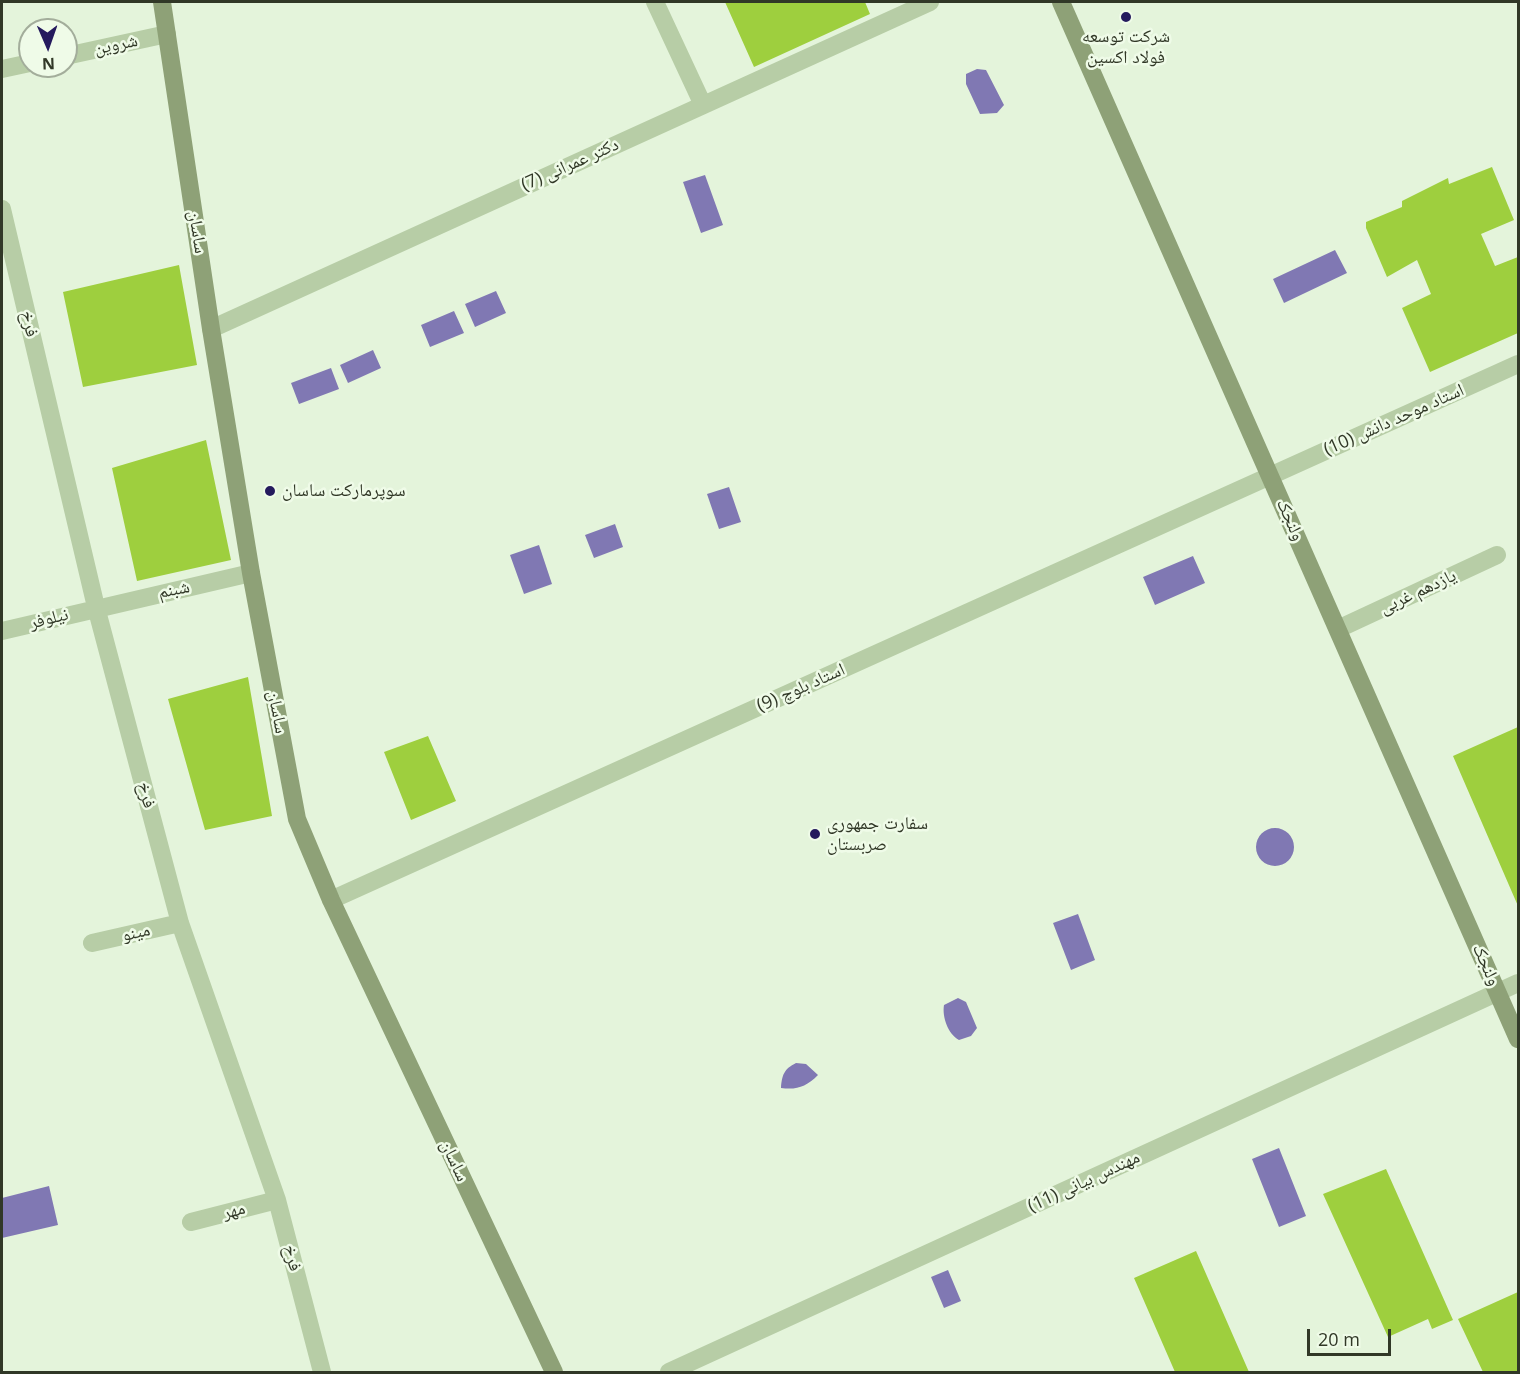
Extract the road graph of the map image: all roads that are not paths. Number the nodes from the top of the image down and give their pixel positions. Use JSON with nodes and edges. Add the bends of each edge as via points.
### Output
{"nodes":[{"id":1,"x":162,"y":2,"type":"edge"},
{"id":2,"x":655,"y":2,"type":"edge"},
{"id":3,"x":930,"y":2,"type":"edge"},
{"id":4,"x":1061,"y":2,"type":"edge"},
{"id":5,"x":167,"y":34,"type":"junction"},
{"id":6,"x":78,"y":53,"type":"edge"},
{"id":7,"x":18,"y":66,"type":"edge"},
{"id":8,"x":2,"y":69,"type":"edge"},
{"id":9,"x":703,"y":105,"type":"junction"},
{"id":10,"x":2,"y":209,"type":"edge"},
{"id":11,"x":211,"y":329,"type":"junction"},
{"id":12,"x":1518,"y":364,"type":"edge"},
{"id":13,"x":1270,"y":476,"type":"junction"},
{"id":14,"x":1497,"y":555,"type":"dead end"},
{"id":15,"x":251,"y":573,"type":"junction"},
{"id":16,"x":96,"y":607,"type":"junction"},
{"id":17,"x":1338,"y":629,"type":"junction"},
{"id":18,"x":2,"y":631,"type":"edge"},
{"id":19,"x":331,"y":900,"type":"junction"},
{"id":20,"x":180,"y":923,"type":"junction"},
{"id":21,"x":92,"y":943,"type":"dead end"},
{"id":22,"x":1518,"y":983,"type":"edge"},
{"id":23,"x":1498,"y":992,"type":"junction"},
{"id":24,"x":1518,"y":1039,"type":"edge"},
{"id":25,"x":277,"y":1200,"type":"junction"},
{"id":26,"x":191,"y":1222,"type":"dead end"},
{"id":27,"x":322,"y":1372,"type":"edge"},
{"id":28,"x":554,"y":1372,"type":"edge"},
{"id":29,"x":669,"y":1372,"type":"edge"}],
"edges":[{"from":1,"to":5,"type":"street","name":"ساسان"},
{"from":2,"to":9,"type":"street"},
{"from":3,"to":9,"type":"street","name":"دکتر عمرانی (7)"},
{"from":4,"to":13,"type":"street","name":"ولنجک"},
{"from":5,"to":6,"type":"street","name":"شروین"},
{"from":5,"to":11,"type":"street","name":"ساسان"},
{"from":7,"to":8,"type":"street"},
{"from":9,"to":11,"type":"street","name":"دکتر عمرانی (7)"},
{"from":10,"to":16,"type":"street","name":"فرخ"},
{"from":11,"to":15,"type":"street","name":"ساسان"},
{"from":12,"to":13,"type":"street","name":"استاد موحد دانش (10)"},
{"from":13,"to":17,"type":"street","name":"ولنجک"},
{"from":13,"to":19,"type":"street","name":"استاد بلوچ (9)"},
{"from":14,"to":17,"type":"street","name":"یازدهم غربی"},
{"from":15,"to":16,"type":"street","name":"شبنم"},
{"from":15,"to":19,"type":"street","name":"ساسان","via":[[297,819]]},
{"from":16,"to":18,"type":"street","name":"نیلوفر"},
{"from":16,"to":20,"type":"street","name":"فرخ"},
{"from":17,"to":23,"type":"street","name":"ولنجک"},
{"from":19,"to":28,"type":"street","name":"ساسان"},
{"from":20,"to":21,"type":"street","name":"مینو"},
{"from":20,"to":25,"type":"street","name":"فرخ"},
{"from":22,"to":23,"type":"street","name":"مهندس بیانی (11)"},
{"from":23,"to":24,"type":"street","name":"ولنجک"},
{"from":23,"to":29,"type":"street","name":"مهندس بیانی (11)"},
{"from":25,"to":26,"type":"street","name":"مهر"},
{"from":25,"to":27,"type":"street","name":"فرخ"}]}
